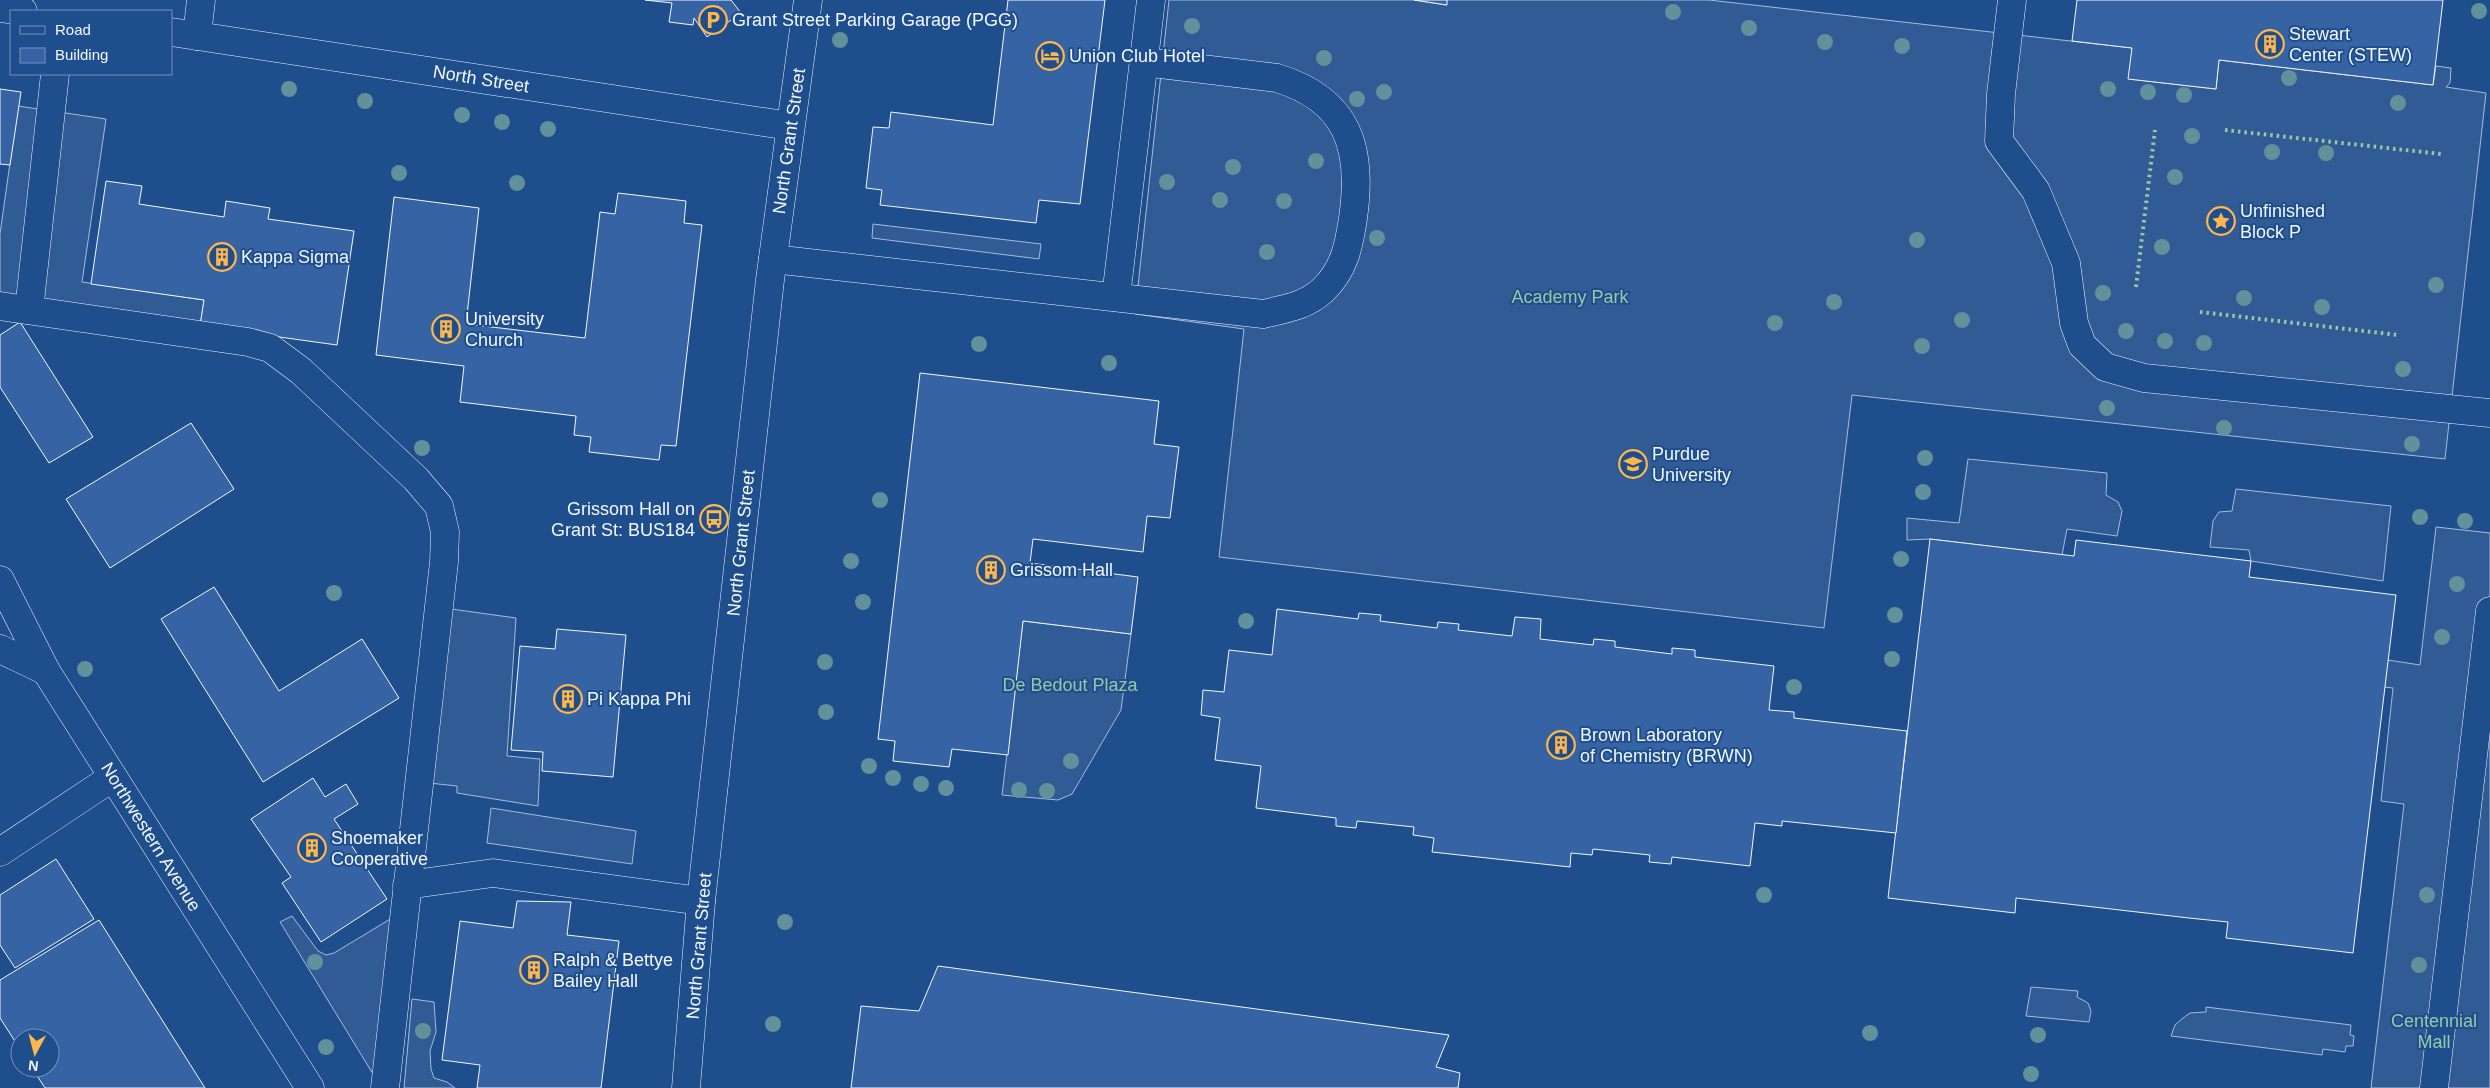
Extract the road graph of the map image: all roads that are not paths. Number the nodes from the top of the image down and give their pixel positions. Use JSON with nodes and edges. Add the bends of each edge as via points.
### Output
{"nodes":[{"id":1,"x":201,"y":0,"type":"edge"},
{"id":2,"x":808,"y":0,"type":"edge"},
{"id":3,"x":1150,"y":0,"type":"edge"},
{"id":4,"x":2012,"y":0,"type":"edge"},
{"id":5,"x":0,"y":8,"type":"edge"},
{"id":6,"x":15,"y":10,"type":"edge"},
{"id":7,"x":184,"y":34,"type":"edge"},
{"id":8,"x":1144,"y":62,"type":"junction"},
{"id":9,"x":55,"y":75,"type":"edge"},
{"id":10,"x":790,"y":126,"type":"junction"},
{"id":11,"x":773,"y":259,"type":"junction"},
{"id":12,"x":1116,"y":297,"type":"junction"},
{"id":13,"x":0,"y":306,"type":"edge"},
{"id":14,"x":29,"y":310,"type":"junction"},
{"id":15,"x":2490,"y":413,"type":"edge"},
{"id":16,"x":0,"y":580,"type":"edge"},
{"id":17,"x":2490,"y":612,"type":"edge"},
{"id":18,"x":0,"y":649,"type":"edge"},
{"id":19,"x":46,"y":671,"type":"junction"},
{"id":20,"x":113,"y":778,"type":"junction"},
{"id":21,"x":0,"y":852,"type":"edge"},
{"id":22,"x":407,"y":885,"type":"junction"},
{"id":23,"x":702,"y":901,"type":"junction"},
{"id":24,"x":310,"y":1088,"type":"edge"},
{"id":25,"x":385,"y":1088,"type":"edge"},
{"id":26,"x":686,"y":1088,"type":"edge"},
{"id":27,"x":2434,"y":1088,"type":"edge"}],
"edges":[{"from":1,"to":7,"type":"street"},
{"from":2,"to":10,"type":"street","name":"North Grant Street"},
{"from":3,"to":8,"type":"street"},
{"from":4,"to":15,"type":"street","via":[[1999,140],[2036,190],[2066,264],[2074,323],[2082,345],[2105,368],[2144,378]]},
{"from":5,"to":6,"type":"street"},
{"from":7,"to":10,"type":"street","name":"North Street"},
{"from":8,"to":12,"type":"street"},
{"from":8,"to":12,"type":"street","via":[[1277,78],[1316,95],[1339,118],[1353,146],[1357,188],[1349,249],[1339,270],[1322,291],[1298,307],[1264,314]]},
{"from":9,"to":14,"type":"street"},
{"from":10,"to":11,"type":"street","name":"North Grant Street"},
{"from":11,"to":12,"type":"street"},
{"from":11,"to":23,"type":"street","name":"North Grant Street"},
{"from":13,"to":14,"type":"street"},
{"from":14,"to":22,"type":"street","via":[[248,342],[270,348],[301,371],[416,478],[438,506],[445,532],[444,562]]},
{"from":16,"to":19,"type":"street","name":"Northwestern Avenue"},
{"from":17,"to":27,"type":"street"},
{"from":18,"to":19,"type":"street"},
{"from":19,"to":20,"type":"street","name":"Northwestern Avenue"},
{"from":20,"to":21,"type":"street"},
{"from":20,"to":24,"type":"street","name":"Northwestern Avenue"},
{"from":22,"to":23,"type":"street","via":[[493,873]]},
{"from":22,"to":25,"type":"street"},
{"from":23,"to":26,"type":"street","name":"North Grant Street"}]}
